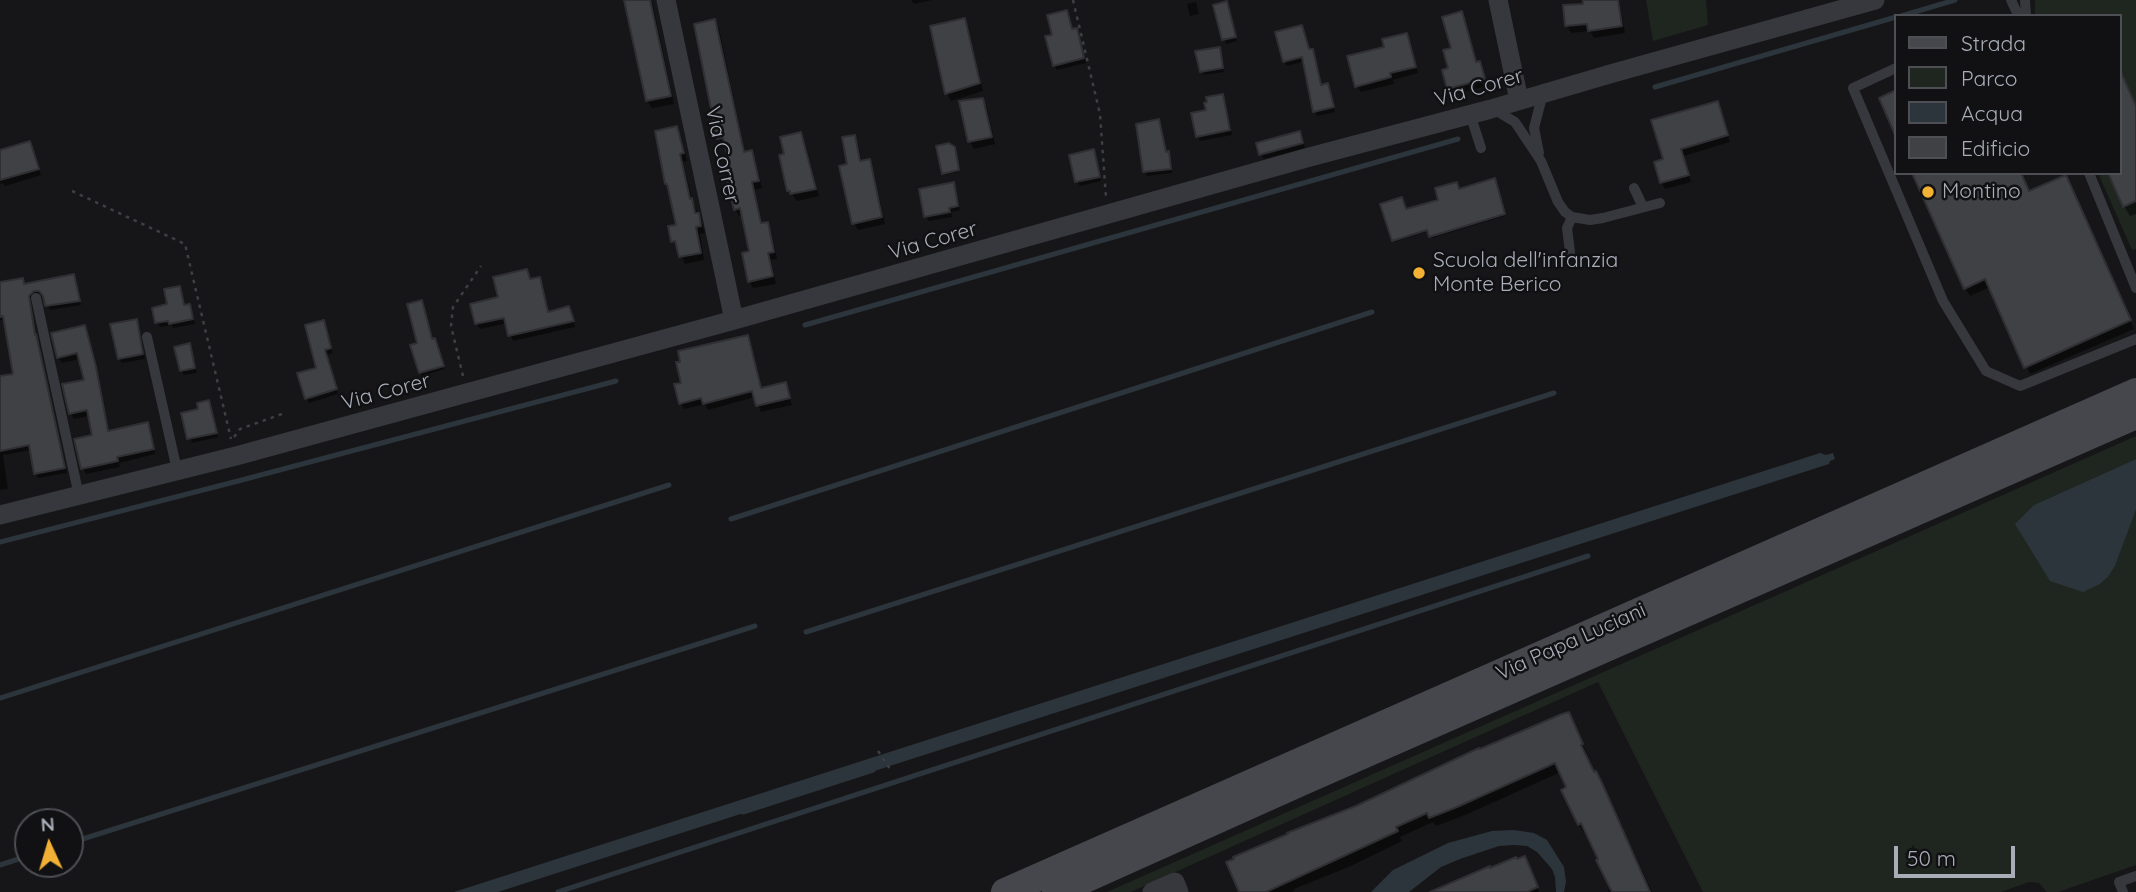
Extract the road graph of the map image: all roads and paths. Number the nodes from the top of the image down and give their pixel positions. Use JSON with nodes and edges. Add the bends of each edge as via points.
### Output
{"nodes":[{"id":1,"x":666,"y":0,"type":"edge"},
{"id":2,"x":1073,"y":0,"type":"edge"},
{"id":3,"x":1498,"y":0,"type":"edge"},
{"id":4,"x":1875,"y":0,"type":"edge"},
{"id":5,"x":1895,"y":68,"type":"edge"},
{"id":6,"x":1543,"y":93,"type":"junction"},
{"id":7,"x":1523,"y":107,"type":"junction"},
{"id":8,"x":1491,"y":109,"type":"junction"},
{"id":9,"x":1470,"y":114,"type":"junction"},
{"id":10,"x":1516,"y":122,"type":"junction"},
{"id":11,"x":1534,"y":128,"type":"junction"},
{"id":12,"x":1480,"y":148,"type":"dead end"},
{"id":13,"x":1541,"y":161,"type":"junction"},
{"id":14,"x":2091,"y":175,"type":"edge"},
{"id":15,"x":1634,"y":188,"type":"dead end"},
{"id":16,"x":72,"y":191,"type":"dead end"},
{"id":17,"x":1660,"y":202,"type":"dead end"},
{"id":18,"x":1643,"y":208,"type":"junction"},
{"id":19,"x":1107,"y":215,"type":"junction"},
{"id":20,"x":1572,"y":216,"type":"junction"},
{"id":21,"x":1570,"y":252,"type":"dead end"},
{"id":22,"x":481,"y":265,"type":"dead end"},
{"id":23,"x":2136,"y":288,"type":"edge"},
{"id":24,"x":36,"y":298,"type":"dead end"},
{"id":25,"x":734,"y":320,"type":"junction"},
{"id":26,"x":147,"y":337,"type":"dead end"},
{"id":27,"x":2136,"y":339,"type":"edge"},
{"id":28,"x":2136,"y":392,"type":"edge"},
{"id":29,"x":468,"y":393,"type":"junction"},
{"id":30,"x":282,"y":414,"type":"dead end"},
{"id":31,"x":2136,"y":415,"type":"edge"},
{"id":32,"x":233,"y":448,"type":"junction"},
{"id":33,"x":179,"y":471,"type":"junction"},
{"id":34,"x":79,"y":496,"type":"junction"},
{"id":35,"x":0,"y":515,"type":"edge"},
{"id":36,"x":878,"y":751,"type":"dead end"},
{"id":37,"x":890,"y":769,"type":"dead end"},
{"id":38,"x":2136,"y":876,"type":"edge"},
{"id":39,"x":1005,"y":892,"type":"edge"},
{"id":40,"x":1056,"y":892,"type":"edge"},
{"id":41,"x":1152,"y":892,"type":"edge"},
{"id":42,"x":1179,"y":892,"type":"edge"},
{"id":43,"x":2123,"y":892,"type":"edge"}],
"edges":[{"from":1,"to":25,"type":"street","name":"Via Correr"},
{"from":2,"to":19,"type":"path","via":[[1100,114]]},
{"from":3,"to":7,"type":"street"},
{"from":4,"to":6,"type":"street","name":"Via Corer"},
{"from":5,"to":27,"type":"lane","via":[[1853,88],[1943,301],[1986,371],[2020,386]]},
{"from":6,"to":7,"type":"street","name":"Via Corer"},
{"from":6,"to":11,"type":"lane"},
{"from":7,"to":8,"type":"street","name":"Via Corer"},
{"from":7,"to":10,"type":"lane"},
{"from":7,"to":11,"type":"lane"},
{"from":8,"to":9,"type":"street","name":"Via Corer"},
{"from":8,"to":10,"type":"lane"},
{"from":9,"to":12,"type":"lane"},
{"from":9,"to":19,"type":"street","name":"Via Corer"},
{"from":10,"to":13,"type":"lane"},
{"from":11,"to":13,"type":"lane"},
{"from":13,"to":20,"type":"lane","via":[[1558,202]]},
{"from":14,"to":23,"type":"lane"},
{"from":15,"to":18,"type":"lane"},
{"from":16,"to":32,"type":"path","via":[[185,244]]},
{"from":17,"to":18,"type":"lane"},
{"from":18,"to":20,"type":"lane","via":[[1590,220]]},
{"from":19,"to":25,"type":"street","name":"Via Corer"},
{"from":20,"to":21,"type":"lane","via":[[1567,228]]},
{"from":22,"to":29,"type":"path","via":[[453,307],[451,326]]},
{"from":24,"to":34,"type":"lane"},
{"from":25,"to":29,"type":"street","name":"Via Corer"},
{"from":26,"to":33,"type":"lane"},
{"from":28,"to":39,"type":"main road","name":"Via Papa Luciani"},
{"from":29,"to":32,"type":"street","name":"Via Corer"},
{"from":30,"to":32,"type":"path","via":[[240,429]]},
{"from":31,"to":40,"type":"main road","name":"Via Papa Luciani"},
{"from":32,"to":33,"type":"street","name":"Via Corer"},
{"from":33,"to":34,"type":"street","name":"Via Corer"},
{"from":34,"to":35,"type":"street","name":"Via Corer"},
{"from":36,"to":37,"type":"path"},
{"from":38,"to":43,"type":"lane","via":[[2119,881]]},
{"from":41,"to":42,"type":"street","via":[[1175,882]]}]}
